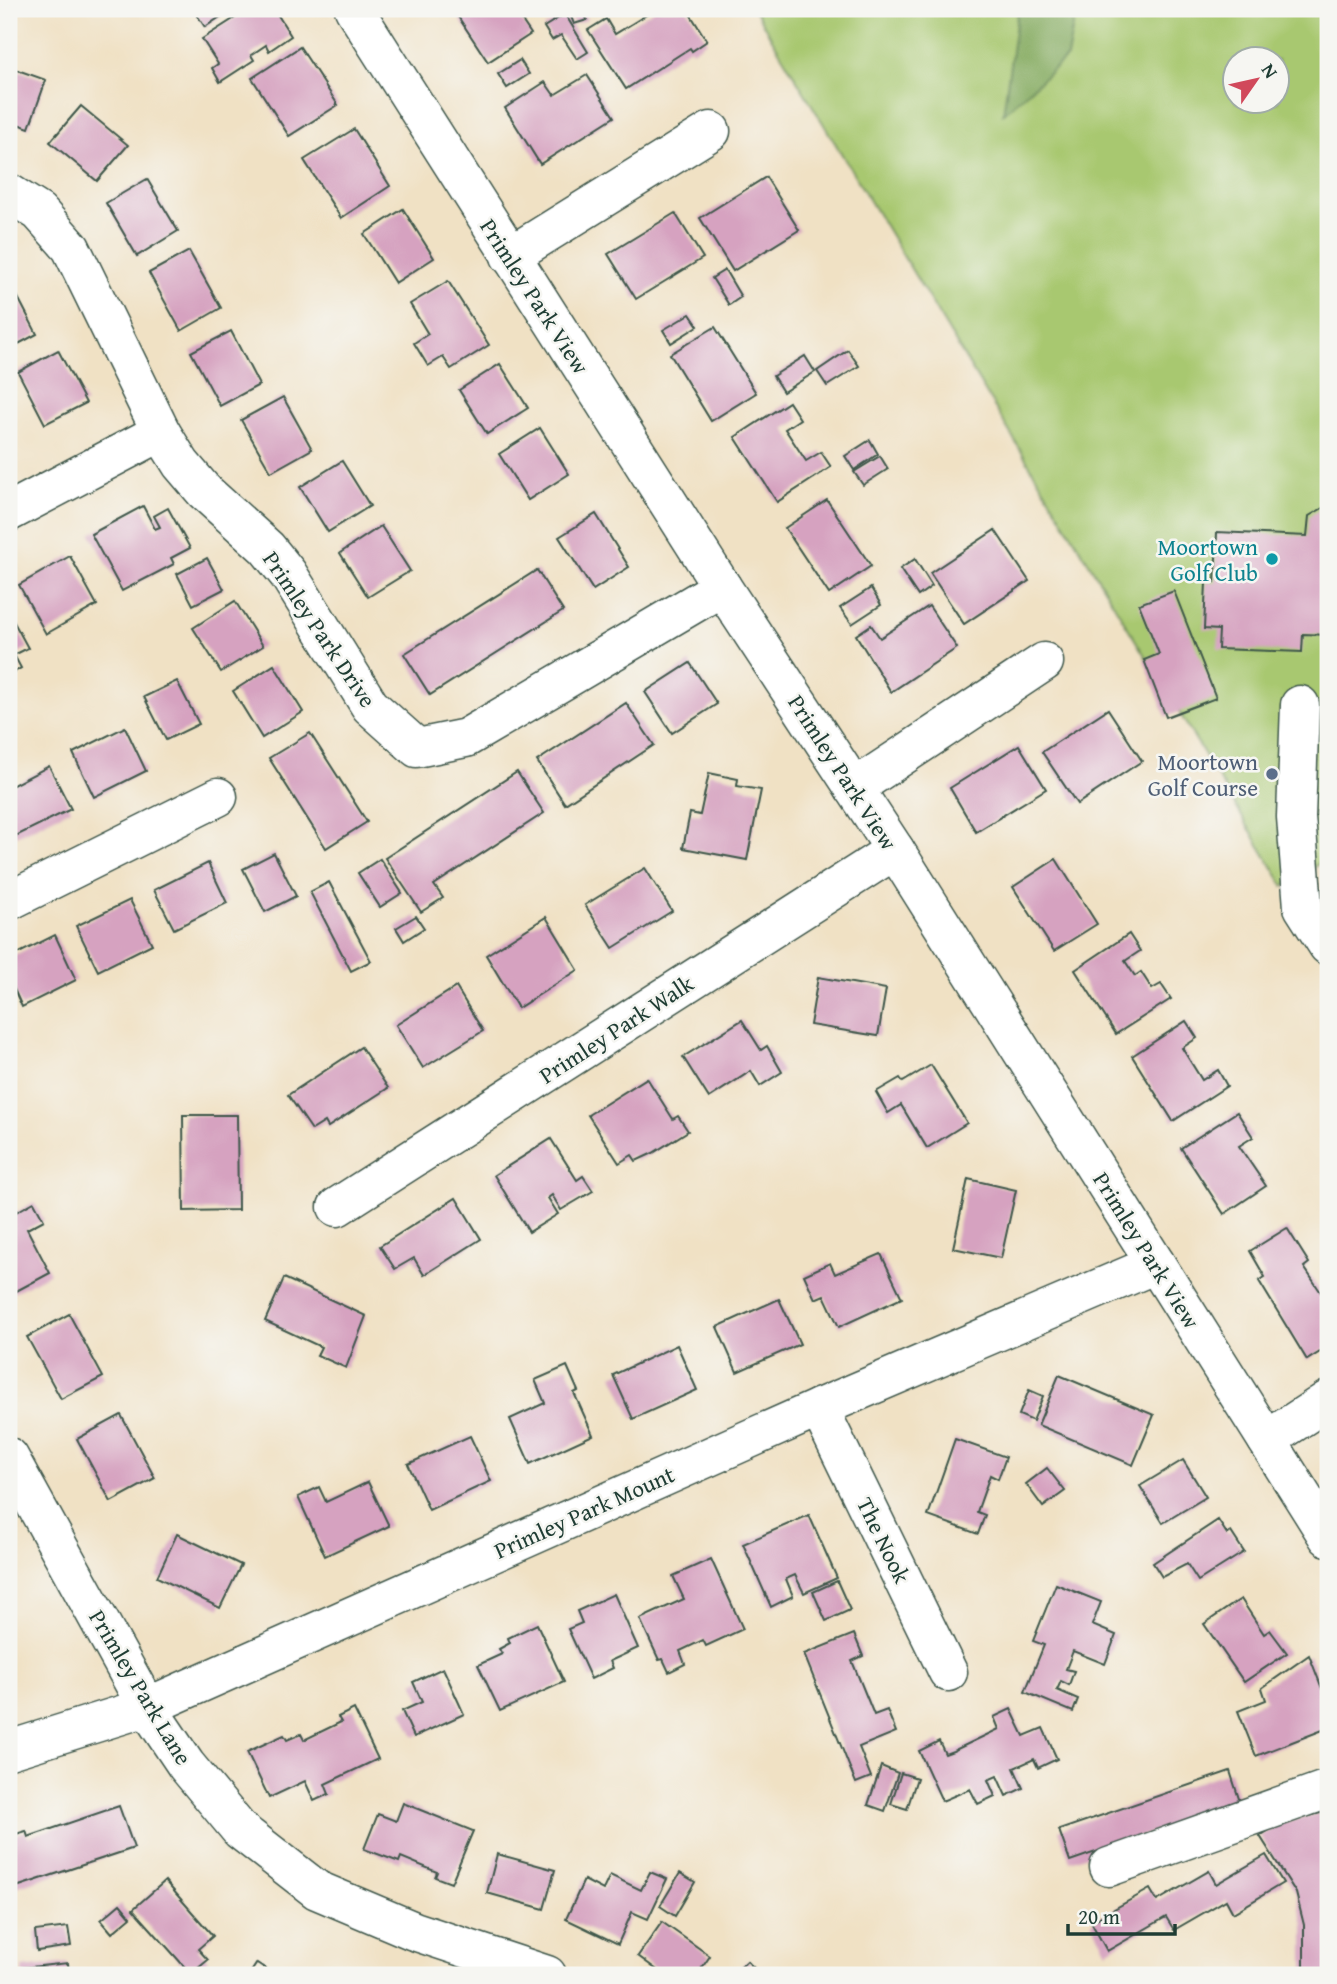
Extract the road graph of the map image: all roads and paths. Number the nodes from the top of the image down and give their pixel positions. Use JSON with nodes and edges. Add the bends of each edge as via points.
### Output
{"nodes":[{"id":1,"x":354,"y":9,"type":"edge"},
{"id":2,"x":711,"y":131,"type":"dead end"},
{"id":3,"x":9,"y":193,"type":"edge"},
{"id":4,"x":510,"y":256,"type":"junction"},
{"id":5,"x":161,"y":432,"type":"junction"},
{"id":6,"x":9,"y":512,"type":"edge"},
{"id":7,"x":722,"y":587,"type":"junction"},
{"id":8,"x":1044,"y":662,"type":"dead end"},
{"id":9,"x":1300,"y":705,"type":"dead end"},
{"id":10,"x":854,"y":788,"type":"junction"},
{"id":11,"x":218,"y":797,"type":"dead end"},
{"id":12,"x":895,"y":850,"type":"junction"},
{"id":13,"x":9,"y":901,"type":"edge"},
{"id":14,"x":1328,"y":946,"type":"edge"},
{"id":15,"x":337,"y":1207,"type":"dead end"},
{"id":16,"x":1156,"y":1264,"type":"junction"},
{"id":17,"x":1328,"y":1400,"type":"edge"},
{"id":18,"x":819,"y":1408,"type":"junction"},
{"id":19,"x":1267,"y":1440,"type":"junction"},
{"id":20,"x":9,"y":1457,"type":"edge"},
{"id":21,"x":1328,"y":1537,"type":"edge"},
{"id":22,"x":948,"y":1672,"type":"dead end"},
{"id":23,"x":147,"y":1707,"type":"junction"},
{"id":24,"x":9,"y":1750,"type":"edge"},
{"id":25,"x":1328,"y":1789,"type":"edge"},
{"id":26,"x":1109,"y":1867,"type":"dead end"},
{"id":27,"x":547,"y":1975,"type":"edge"}],
"edges":[{"from":1,"to":4,"type":"street","name":"Primley Park View"},
{"from":2,"to":4,"type":"street"},
{"from":3,"to":5,"type":"street","name":"Primley Park Drive","via":[[39,212],[71,248]]},
{"from":4,"to":7,"type":"street","name":"Primley Park View"},
{"from":5,"to":6,"type":"street"},
{"from":5,"to":7,"type":"street","name":"Primley Park Drive","via":[[204,491],[267,548],[288,574],[370,706],[417,748],[466,738]]},
{"from":7,"to":10,"type":"street","name":"Primley Park View"},
{"from":8,"to":10,"type":"street"},
{"from":9,"to":14,"type":"street","via":[[1296,817],[1303,906]]},
{"from":10,"to":12,"type":"street","name":"Primley Park View"},
{"from":11,"to":13,"type":"street"},
{"from":12,"to":15,"type":"street","name":"Primley Park Walk"},
{"from":12,"to":16,"type":"street","name":"Primley Park View"},
{"from":16,"to":18,"type":"street","name":"Primley Park Mount"},
{"from":16,"to":19,"type":"street","name":"Primley Park View"},
{"from":17,"to":19,"type":"street"},
{"from":18,"to":22,"type":"street","name":"The Nook"},
{"from":18,"to":23,"type":"street","name":"Primley Park Mount"},
{"from":19,"to":21,"type":"street","name":"Primley Park View"},
{"from":20,"to":23,"type":"street","name":"Primley Park Lane"},
{"from":23,"to":24,"type":"street","name":"Primley Park Mount"},
{"from":23,"to":27,"type":"street","name":"Primley Park Lane","via":[[186,1765],[240,1830],[317,1891],[414,1931]]},
{"from":25,"to":26,"type":"street"}]}
